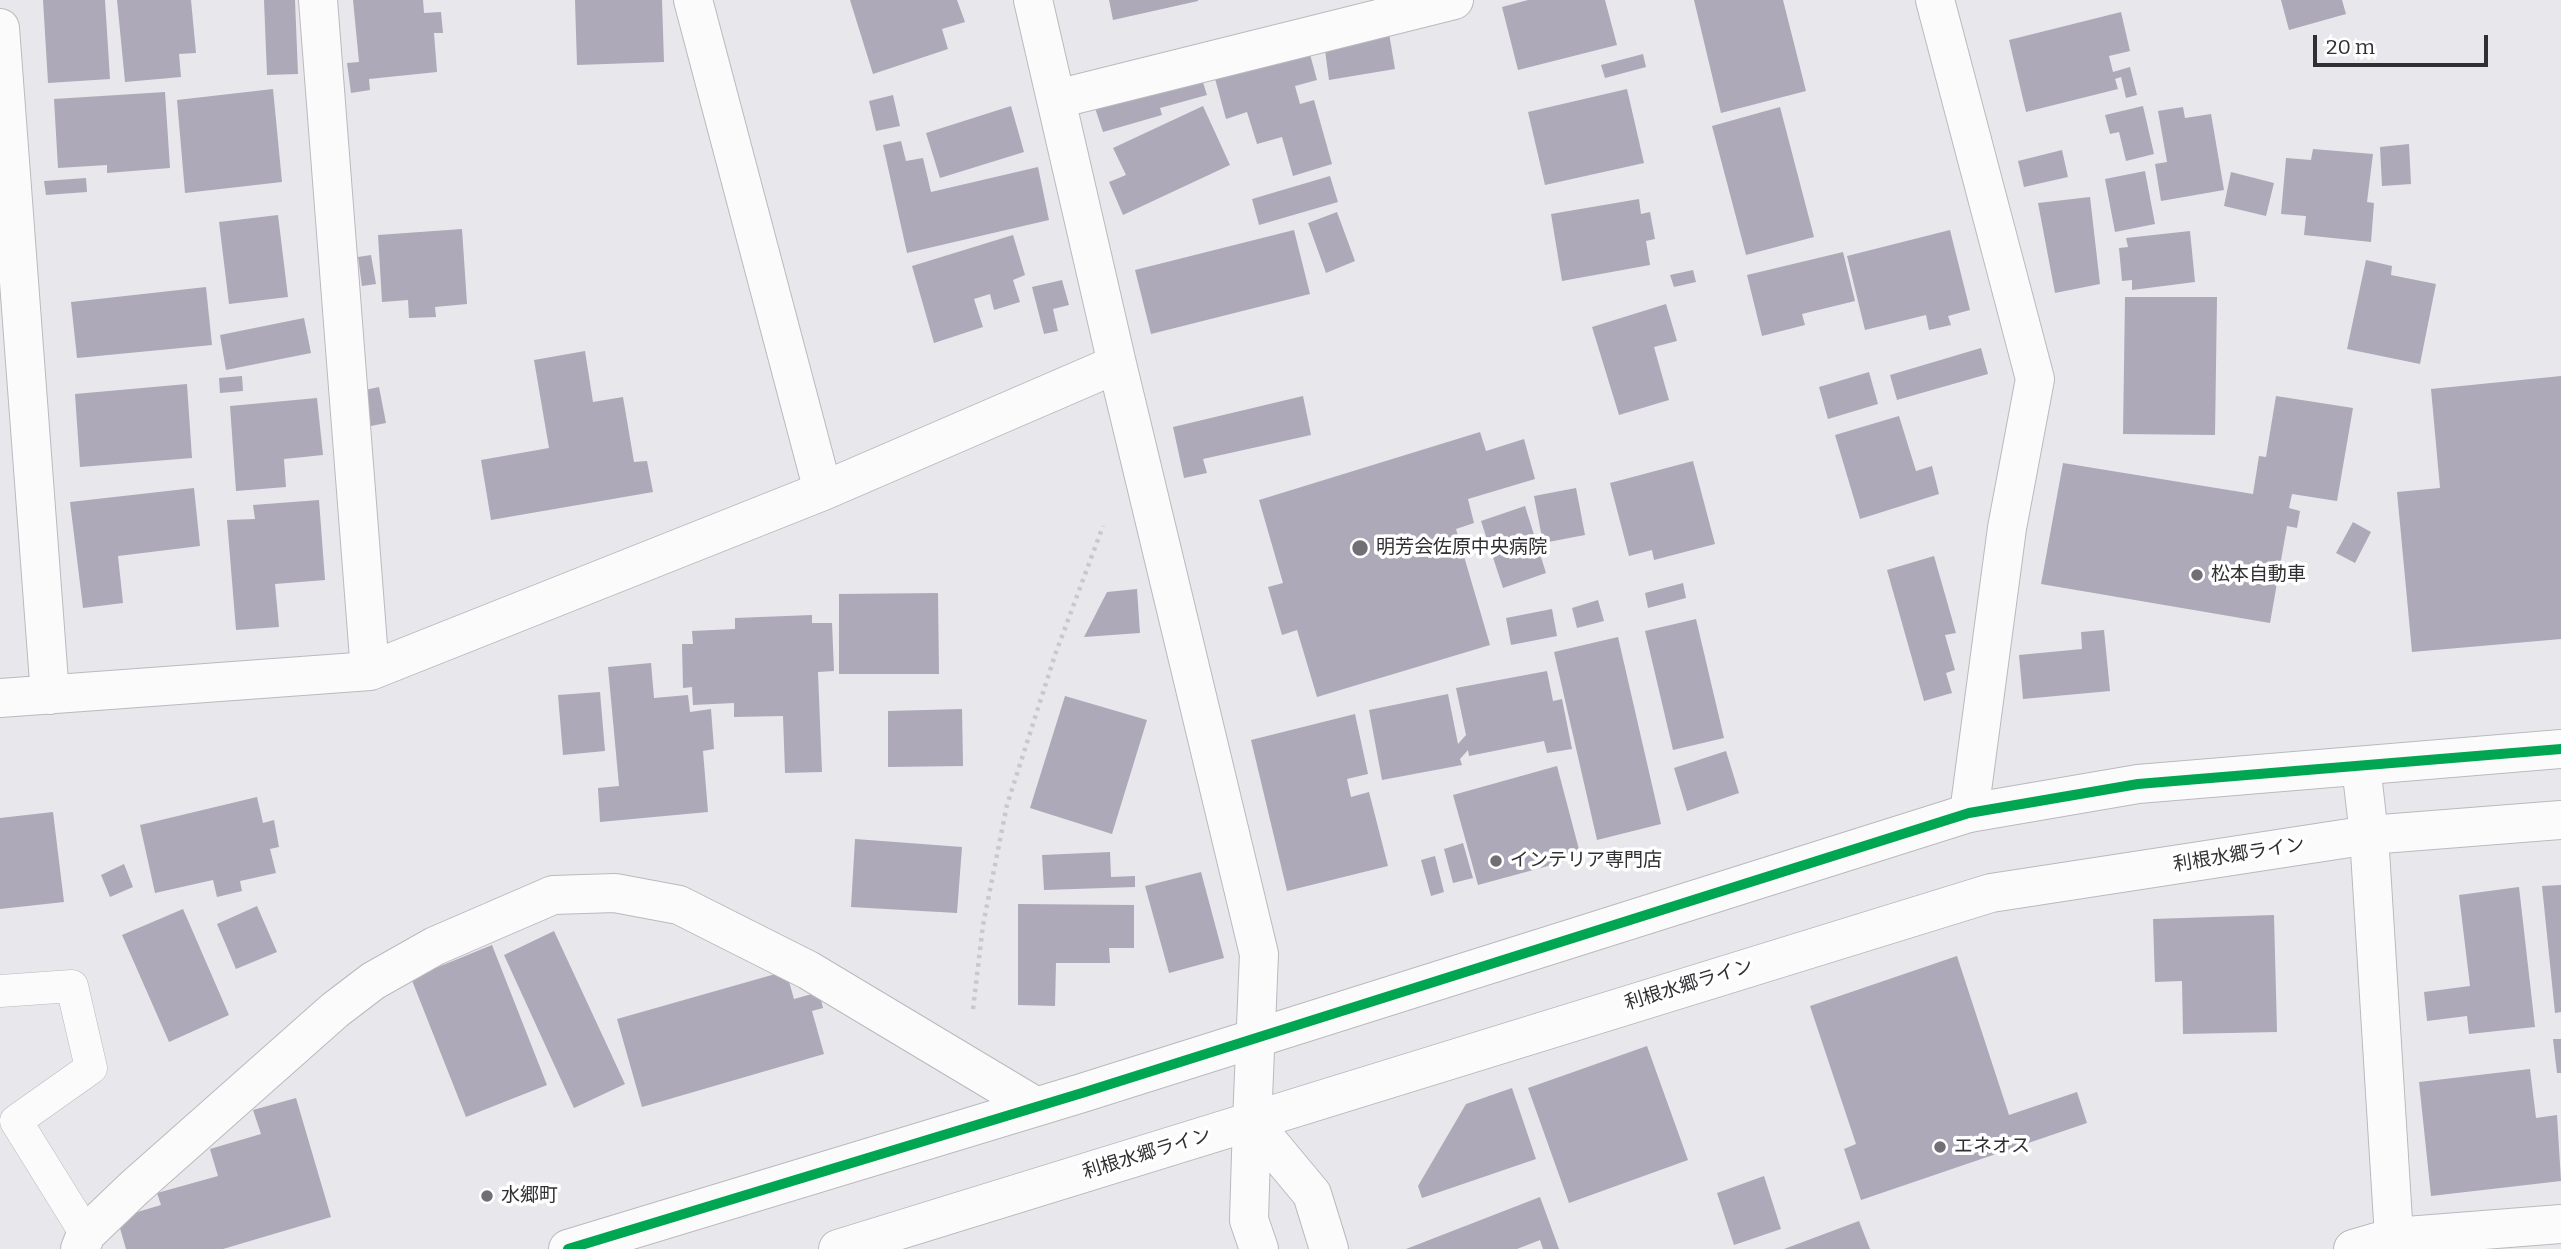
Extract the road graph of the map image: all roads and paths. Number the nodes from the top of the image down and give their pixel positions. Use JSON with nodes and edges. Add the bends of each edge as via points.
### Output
{"nodes":[{"id":1,"x":318,"y":0,"type":"edge"},
{"id":2,"x":692,"y":0,"type":"edge"},
{"id":3,"x":1034,"y":0,"type":"edge"},
{"id":4,"x":1454,"y":0,"type":"edge"},
{"id":5,"x":1935,"y":0,"type":"edge"},
{"id":6,"x":0,"y":28,"type":"edge"},
{"id":7,"x":1057,"y":99,"type":"junction"},
{"id":8,"x":12,"y":318,"type":"edge"},
{"id":9,"x":1117,"y":364,"type":"junction"},
{"id":10,"x":1140,"y":459,"type":"junction"},
{"id":11,"x":823,"y":491,"type":"junction"},
{"id":12,"x":370,"y":671,"type":"junction"},
{"id":13,"x":50,"y":695,"type":"junction"},
{"id":14,"x":0,"y":698,"type":"edge"},
{"id":15,"x":2561,"y":749,"type":"edge"},
{"id":16,"x":2361,"y":766,"type":"junction"},
{"id":17,"x":1969,"y":813,"type":"junction"},
{"id":18,"x":2561,"y":820,"type":"edge"},
{"id":19,"x":2369,"y":835,"type":"junction"},
{"id":20,"x":0,"y":991,"type":"edge"},
{"id":21,"x":1256,"y":1037,"type":"junction"},
{"id":22,"x":966,"y":1065,"type":"junction"},
{"id":23,"x":1035,"y":1106,"type":"junction"},
{"id":24,"x":8,"y":1122,"type":"edge"},
{"id":25,"x":1252,"y":1122,"type":"junction"},
{"id":26,"x":2561,"y":1224,"type":"edge"},
{"id":27,"x":83,"y":1242,"type":"edge"},
{"id":28,"x":2396,"y":1243,"type":"edge"},
{"id":29,"x":568,"y":1249,"type":"edge"},
{"id":30,"x":838,"y":1249,"type":"edge"},
{"id":31,"x":1259,"y":1249,"type":"edge"},
{"id":32,"x":1329,"y":1249,"type":"edge"},
{"id":33,"x":2353,"y":1249,"type":"edge"}],
"edges":[{"from":1,"to":12,"type":"main road"},
{"from":2,"to":11,"type":"main road"},
{"from":3,"to":7,"type":"main road"},
{"from":4,"to":7,"type":"main road"},
{"from":5,"to":17,"type":"main road","via":[[2035,379],[2007,528]]},
{"from":6,"to":8,"type":"main road"},
{"from":7,"to":9,"type":"main road"},
{"from":8,"to":13,"type":"main road"},
{"from":9,"to":10,"type":"main road"},
{"from":9,"to":11,"type":"main road"},
{"from":10,"to":21,"type":"main road","via":[[1259,954]]},
{"from":10,"to":22,"type":"path","via":[[1101,530],[1007,805],[984,925]]},
{"from":11,"to":12,"type":"main road"},
{"from":12,"to":13,"type":"main road"},
{"from":13,"to":14,"type":"main road"},
{"from":15,"to":16,"type":"main road"},
{"from":16,"to":17,"type":"main road","via":[[2138,784]]},
{"from":16,"to":19,"type":"main road"},
{"from":17,"to":21,"type":"main road"},
{"from":18,"to":19,"type":"main road","name":"利根水郷ライン"},
{"from":19,"to":25,"type":"main road","name":"利根水郷ライン","via":[[1991,893]]},
{"from":19,"to":28,"type":"main road"},
{"from":20,"to":24,"type":"lane","via":[[72,986],[91,1069]]},
{"from":21,"to":23,"type":"main road"},
{"from":21,"to":25,"type":"main road"},
{"from":22,"to":23,"type":"main road"},
{"from":22,"to":27,"type":"main road","via":[[808,970],[679,905],[615,893],[553,895],[435,946],[373,981],[335,1010]]},
{"from":23,"to":29,"type":"main road"},
{"from":24,"to":27,"type":"lane"},
{"from":25,"to":30,"type":"main road","name":"利根水郷ライン"},
{"from":25,"to":31,"type":"main road","via":[[1250,1220]]},
{"from":25,"to":32,"type":"main road","via":[[1312,1195]]},
{"from":26,"to":28,"type":"main road"},
{"from":28,"to":33,"type":"main road"}]}
